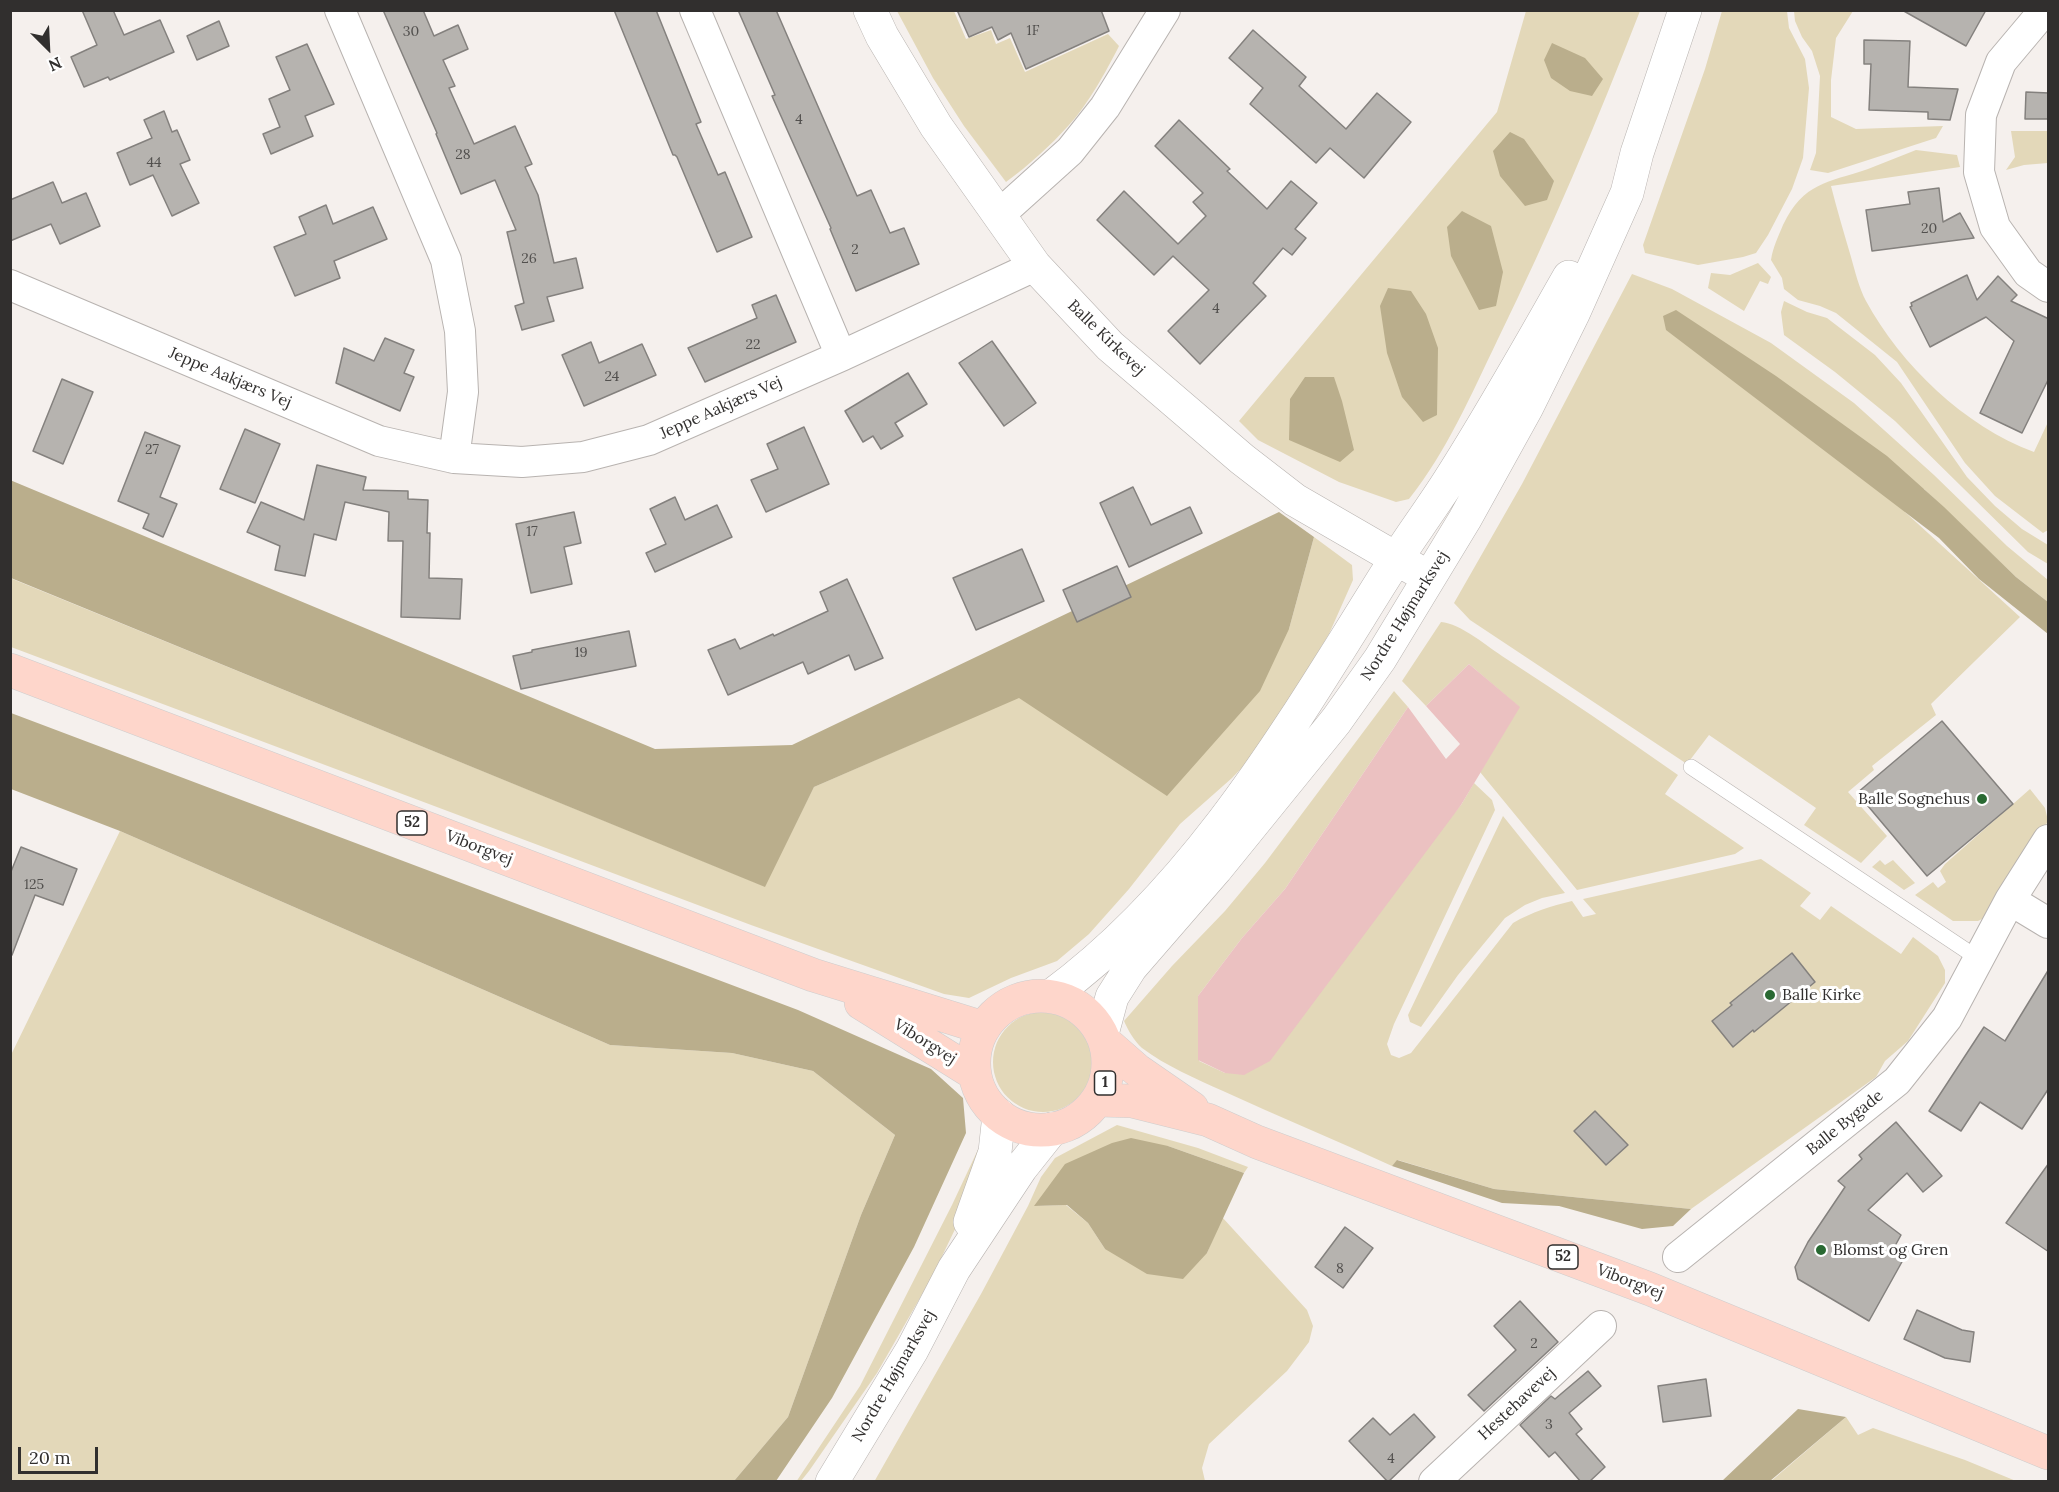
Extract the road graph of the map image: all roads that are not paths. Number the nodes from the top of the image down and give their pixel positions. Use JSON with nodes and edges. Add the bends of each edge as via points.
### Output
{"nodes":[{"id":1,"x":340,"y":10,"type":"edge"},
{"id":2,"x":694,"y":10,"type":"edge"},
{"id":3,"x":870,"y":10,"type":"edge"},
{"id":4,"x":1164,"y":10,"type":"edge"},
{"id":5,"x":1685,"y":10,"type":"edge"},
{"id":6,"x":2049,"y":12,"type":"edge"},
{"id":7,"x":1637,"y":153,"type":"junction"},
{"id":8,"x":999,"y":215,"type":"junction"},
{"id":9,"x":1035,"y":266,"type":"junction"},
{"id":10,"x":10,"y":285,"type":"edge"},
{"id":11,"x":2049,"y":287,"type":"edge"},
{"id":12,"x":842,"y":356,"type":"junction"},
{"id":13,"x":454,"y":458,"type":"junction"},
{"id":14,"x":1396,"y":558,"type":"junction"},
{"id":15,"x":1431,"y":578,"type":"junction"},
{"id":16,"x":10,"y":670,"type":"edge"},
{"id":17,"x":1691,"y":767,"type":"dead end"},
{"id":18,"x":2049,"y":840,"type":"edge"},
{"id":19,"x":2010,"y":900,"type":"junction"},
{"id":20,"x":2049,"y":923,"type":"edge"},
{"id":21,"x":1978,"y":959,"type":"junction"},
{"id":22,"x":813,"y":975,"type":"junction"},
{"id":23,"x":1051,"y":996,"type":"junction"},
{"id":24,"x":984,"y":1028,"type":"junction"},
{"id":25,"x":1104,"y":1038,"type":"junction"},
{"id":26,"x":975,"y":1074,"type":"junction"},
{"id":27,"x":1097,"y":1100,"type":"junction"},
{"id":28,"x":999,"y":1115,"type":"junction"},
{"id":29,"x":1208,"y":1120,"type":"junction"},
{"id":30,"x":1052,"y":1129,"type":"junction"},
{"id":31,"x":1678,"y":1257,"type":"dead end"},
{"id":32,"x":954,"y":1269,"type":"junction"},
{"id":33,"x":1600,"y":1326,"type":"dead end"},
{"id":34,"x":2049,"y":1453,"type":"edge"},
{"id":35,"x":832,"y":1482,"type":"edge"},
{"id":36,"x":1434,"y":1482,"type":"edge"}],
"edges":[{"from":1,"to":13,"type":"street","via":[[446,260],[460,341],[463,392]]},
{"from":2,"to":12,"type":"street"},
{"from":3,"to":8,"type":"street","name":"Balle Kirkevej","via":[[936,126]]},
{"from":4,"to":8,"type":"street","via":[[1105,107],[1070,151]]},
{"from":5,"to":7,"type":"street","name":"Nordre Højmarksvej"},
{"from":6,"to":11,"type":"street","via":[[2038,18],[2001,62],[1981,116],[1979,172],[1995,226],[2028,273]]},
{"from":7,"to":14,"type":"street","name":"Nordre Højmarksvej","via":[[1613,189],[1588,243],[1522,359],[1445,487]]},
{"from":7,"to":15,"type":"street","name":"Nordre Højmarksvej","via":[[1627,193],[1573,314],[1527,407]]},
{"from":8,"to":9,"type":"street","name":"Balle Kirkevej"},
{"from":9,"to":12,"type":"street","name":"Jeppe Aakjærs Vej"},
{"from":9,"to":14,"type":"street","name":"Balle Kirkevej","via":[[1110,346],[1242,459],[1295,500]]},
{"from":10,"to":13,"type":"street","name":"Jeppe Aakjærs Vej","via":[[379,441]]},
{"from":12,"to":13,"type":"street","name":"Jeppe Aakjærs Vej","via":[[649,440],[583,457],[522,462]]},
{"from":14,"to":15,"type":"street","name":"Balle Kirkevej"},
{"from":14,"to":23,"type":"street","name":"Nordre Højmarksvej","number":"1","via":[[1243,796],[1129,931]]},
{"from":15,"to":25,"type":"street","name":"Nordre Højmarksvej","number":"1","via":[[1380,659],[1302,764],[1131,967],[1112,997]]},
{"from":16,"to":22,"type":"main road","name":"Viborgvej","number":"52"},
{"from":17,"to":21,"type":"lane"},
{"from":18,"to":19,"type":"street","name":"Balle Bygade"},
{"from":19,"to":20,"type":"street"},
{"from":19,"to":21,"type":"street","name":"Balle Bygade"},
{"from":21,"to":31,"type":"street","name":"Balle Bygade","via":[[1947,1018],[1897,1081]]},
{"from":22,"to":24,"type":"main road","name":"Viborgvej"},
{"from":22,"to":26,"type":"main road","name":"Viborgvej"},
{"from":23,"to":24,"type":"main road","number":"1","via":[[1010,1003]]},
{"from":23,"to":25,"type":"main road","number":"1","via":[[1081,1009],[1094,1020]]},
{"from":24,"to":26,"type":"main road","number":"1","via":[[976,1050]]},
{"from":25,"to":27,"type":"main road","number":"1","via":[[1109,1066]]},
{"from":25,"to":29,"type":"main road","name":"Viborgvej","number":"1","via":[[1137,1070]]},
{"from":26,"to":28,"type":"main road","number":"1","via":[[983,1097]]},
{"from":27,"to":29,"type":"main road","name":"Viborgvej","number":"1","via":[[1132,1101]]},
{"from":27,"to":30,"type":"main road","number":"1","via":[[1075,1121]]},
{"from":28,"to":30,"type":"main road","number":"1","via":[[1033,1130]]},
{"from":28,"to":32,"type":"street","name":"Nordre Højmarksvej","via":[[995,1152]]},
{"from":29,"to":34,"type":"main road","name":"Viborgvej","number":"52","via":[[1257,1142],[1650,1289]]},
{"from":30,"to":32,"type":"street","name":"Nordre Højmarksvej","number":"1","via":[[1021,1168]]},
{"from":32,"to":35,"type":"street","name":"Nordre Højmarksvej","via":[[912,1350]]},
{"from":33,"to":36,"type":"street","name":"Hestehavevej"}]}
